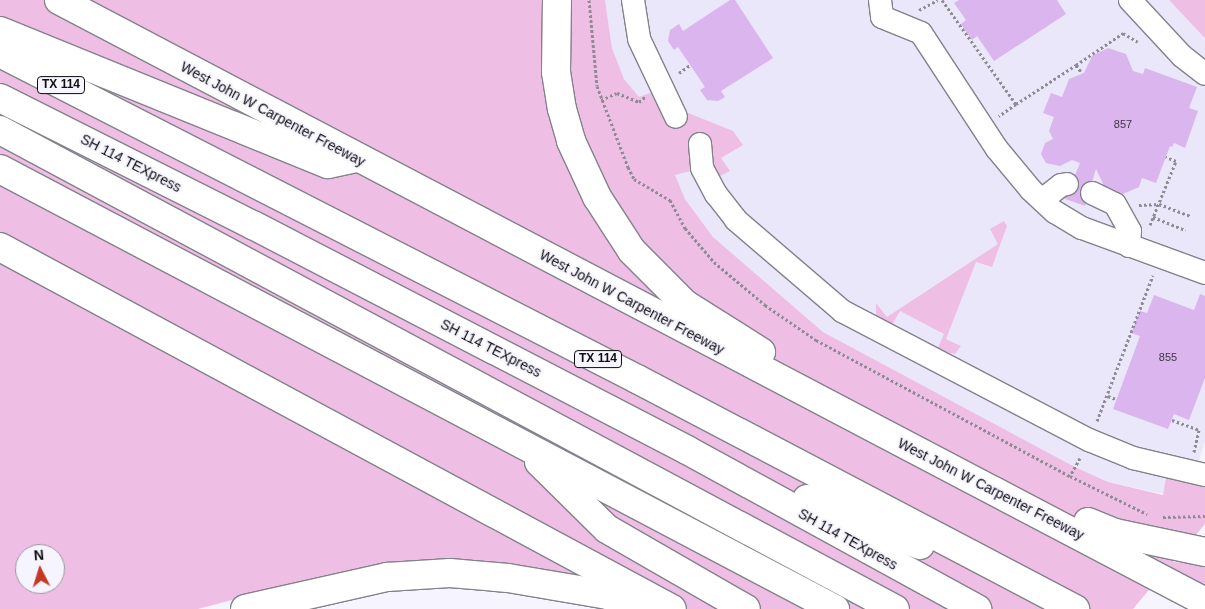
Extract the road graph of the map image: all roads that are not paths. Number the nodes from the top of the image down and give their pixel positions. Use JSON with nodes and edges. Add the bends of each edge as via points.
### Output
{"nodes":[{"id":1,"x":60,"y":0,"type":"edge"},
{"id":2,"x":557,"y":0,"type":"edge"},
{"id":3,"x":633,"y":0,"type":"edge"},
{"id":4,"x":880,"y":0,"type":"edge"},
{"id":5,"x":1130,"y":0,"type":"edge"},
{"id":6,"x":0,"y":31,"type":"edge"},
{"id":7,"x":0,"y":53,"type":"edge"},
{"id":8,"x":1205,"y":74,"type":"edge"},
{"id":9,"x":0,"y":98,"type":"edge"},
{"id":10,"x":676,"y":117,"type":"dead end"},
{"id":11,"x":0,"y":130,"type":"edge"},
{"id":12,"x":700,"y":144,"type":"dead end"},
{"id":13,"x":356,"y":158,"type":"junction"},
{"id":14,"x":0,"y":169,"type":"edge"},
{"id":15,"x":1067,"y":184,"type":"dead end"},
{"id":16,"x":1092,"y":193,"type":"dead end"},
{"id":17,"x":1042,"y":200,"type":"junction"},
{"id":18,"x":1129,"y":246,"type":"junction"},
{"id":19,"x":0,"y":247,"type":"edge"},
{"id":20,"x":1205,"y":273,"type":"edge"},
{"id":21,"x":522,"y":445,"type":"junction"},
{"id":22,"x":688,"y":450,"type":"junction"},
{"id":23,"x":926,"y":457,"type":"junction"},
{"id":24,"x":1197,"y":472,"type":"edge"},
{"id":25,"x":993,"y":489,"type":"junction"},
{"id":26,"x":1202,"y":548,"type":"edge"},
{"id":27,"x":1205,"y":602,"type":"edge"},
{"id":28,"x":1073,"y":608,"type":"edge"},
{"id":29,"x":245,"y":609,"type":"edge"},
{"id":30,"x":646,"y":609,"type":"edge"},
{"id":31,"x":672,"y":609,"type":"edge"},
{"id":32,"x":746,"y":609,"type":"edge"},
{"id":33,"x":835,"y":609,"type":"edge"},
{"id":34,"x":895,"y":609,"type":"edge"},
{"id":35,"x":977,"y":609,"type":"edge"}],
"edges":[{"from":1,"to":13,"type":"main road","name":"West John W Carpenter Freeway"},
{"from":2,"to":23,"type":"main road","via":[[556,72],[570,136],[597,197],[632,251],[685,304],[782,365],[880,418]]},
{"from":3,"to":10,"type":"lane","via":[[640,39]]},
{"from":4,"to":17,"type":"lane","via":[[882,17],[921,33],[997,149]]},
{"from":5,"to":8,"type":"lane","via":[[1182,56]]},
{"from":6,"to":13,"type":"main road","via":[[328,164]]},
{"from":7,"to":28,"type":"main road","number":"TX 114","via":[[628,374]]},
{"from":9,"to":22,"type":"main road","name":"SH 114 TEXpress","via":[[262,229]]},
{"from":11,"to":34,"type":"main road"},
{"from":12,"to":24,"type":"lane","via":[[702,168],[716,194],[736,220],[842,311],[1089,440],[1133,458]]},
{"from":13,"to":23,"type":"main road","name":"West John W Carpenter Freeway"},
{"from":14,"to":21,"type":"main road"},
{"from":15,"to":17,"type":"lane"},
{"from":16,"to":18,"type":"lane","via":[[1115,204],[1130,231]]},
{"from":17,"to":18,"type":"lane","via":[[1082,228]]},
{"from":18,"to":20,"type":"lane"},
{"from":19,"to":31,"type":"main road"},
{"from":21,"to":32,"type":"main road","via":[[607,529]]},
{"from":21,"to":33,"type":"main road"},
{"from":22,"to":28,"type":"main road"},
{"from":22,"to":35,"type":"main road","name":"SH 114 TEXpress"},
{"from":23,"to":25,"type":"main road","name":"West John W Carpenter Freeway"},
{"from":25,"to":26,"type":"main road","via":[[1029,497],[1116,534]]},
{"from":25,"to":27,"type":"main road","name":"West John W Carpenter Freeway"},
{"from":29,"to":30,"type":"main road","via":[[387,577],[450,573],[508,578],[608,595]]}]}
